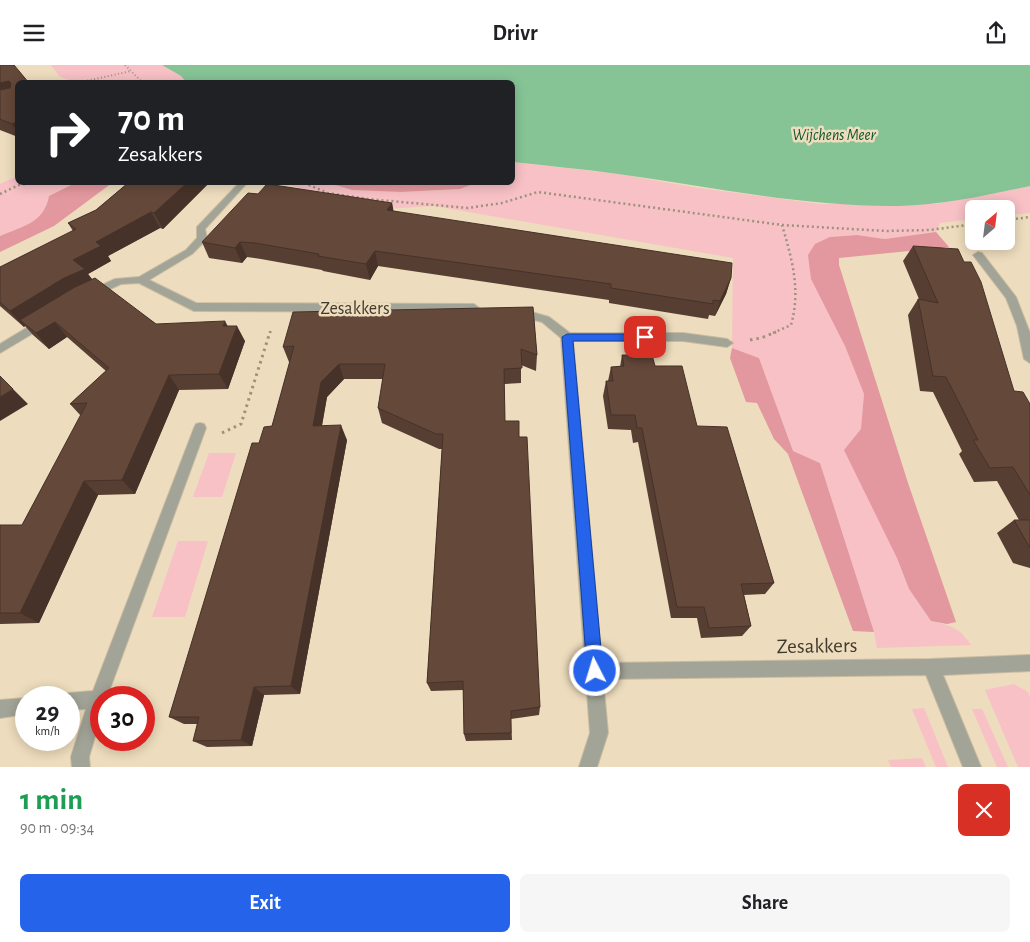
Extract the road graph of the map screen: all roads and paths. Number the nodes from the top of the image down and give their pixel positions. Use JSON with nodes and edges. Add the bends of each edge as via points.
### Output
{"nodes":[{"id":1,"x":125,"y":65,"type":"edge"},
{"id":2,"x":131,"y":71,"type":"junction"},
{"id":3,"x":90,"y":80,"type":"edge"},
{"id":4,"x":140,"y":80,"type":"edge"},
{"id":5,"x":19,"y":185,"type":"edge"},
{"id":6,"x":241,"y":185,"type":"edge"},
{"id":7,"x":309,"y":185,"type":"edge"},
{"id":8,"x":0,"y":194,"type":"edge"},
{"id":9,"x":1030,"y":217,"type":"edge"},
{"id":10,"x":1015,"y":219,"type":"edge"},
{"id":11,"x":782,"y":225,"type":"junction"},
{"id":12,"x":965,"y":225,"type":"edge"},
{"id":13,"x":978,"y":255,"type":"dead end"},
{"id":14,"x":141,"y":280,"type":"junction"},
{"id":15,"x":81,"y":298,"type":"edge"},
{"id":16,"x":488,"y":308,"type":"edge"},
{"id":17,"x":278,"y":309,"type":"junction"},
{"id":18,"x":504,"y":310,"type":"edge"},
{"id":19,"x":57,"y":313,"type":"edge"},
{"id":20,"x":567,"y":337,"type":"junction"},
{"id":21,"x":728,"y":343,"type":"joint"},
{"id":22,"x":0,"y":349,"type":"edge"},
{"id":23,"x":1030,"y":359,"type":"edge"},
{"id":24,"x":200,"y":428,"type":"dead end"},
{"id":25,"x":192,"y":448,"type":"junction"},
{"id":26,"x":1030,"y":663,"type":"edge"},
{"id":27,"x":931,"y":667,"type":"junction"},
{"id":28,"x":595,"y":671,"type":"junction"},
{"id":29,"x":103,"y":686,"type":"edge"},
{"id":30,"x":15,"y":707,"type":"edge"},
{"id":31,"x":0,"y":709,"type":"edge"},
{"id":32,"x":90,"y":725,"type":"edge"},
{"id":33,"x":81,"y":767,"type":"edge"},
{"id":34,"x":588,"y":767,"type":"edge"},
{"id":35,"x":972,"y":767,"type":"edge"}],
"edges":[{"from":1,"to":2,"type":"path"},
{"from":2,"to":3,"type":"path"},
{"from":2,"to":4,"type":"path"},
{"from":5,"to":8,"type":"path"},
{"from":6,"to":14,"type":"street","via":[[200,229],[202,239],[189,252]]},
{"from":7,"to":11,"type":"path","via":[[328,193],[468,208],[502,203],[538,191]]},
{"from":9,"to":10,"type":"path"},
{"from":11,"to":12,"type":"path","via":[[886,231]]},
{"from":11,"to":21,"type":"path","via":[[794,264],[797,295],[797,309],[791,325],[762,338]]},
{"from":13,"to":23,"type":"street","via":[[1011,297],[1023,326]]},
{"from":14,"to":15,"type":"street","via":[[120,281]]},
{"from":14,"to":17,"type":"street","name":"Zesakkers","via":[[194,307]]},
{"from":16,"to":17,"type":"street","name":"Zesakkers"},
{"from":17,"to":25,"type":"path","via":[[241,424]]},
{"from":18,"to":20,"type":"street","via":[[529,313],[556,323]]},
{"from":19,"to":22,"type":"street"},
{"from":20,"to":21,"type":"street","via":[[684,337]]},
{"from":20,"to":28,"type":"street"},
{"from":24,"to":25,"type":"street"},
{"from":25,"to":29,"type":"street"},
{"from":26,"to":27,"type":"street","name":"Zesakkers"},
{"from":27,"to":28,"type":"street","name":"Zesakkers"},
{"from":27,"to":35,"type":"street"},
{"from":28,"to":34,"type":"street","via":[[599,733]]},
{"from":30,"to":31,"type":"street"},
{"from":32,"to":33,"type":"street","via":[[80,757]]}]}
